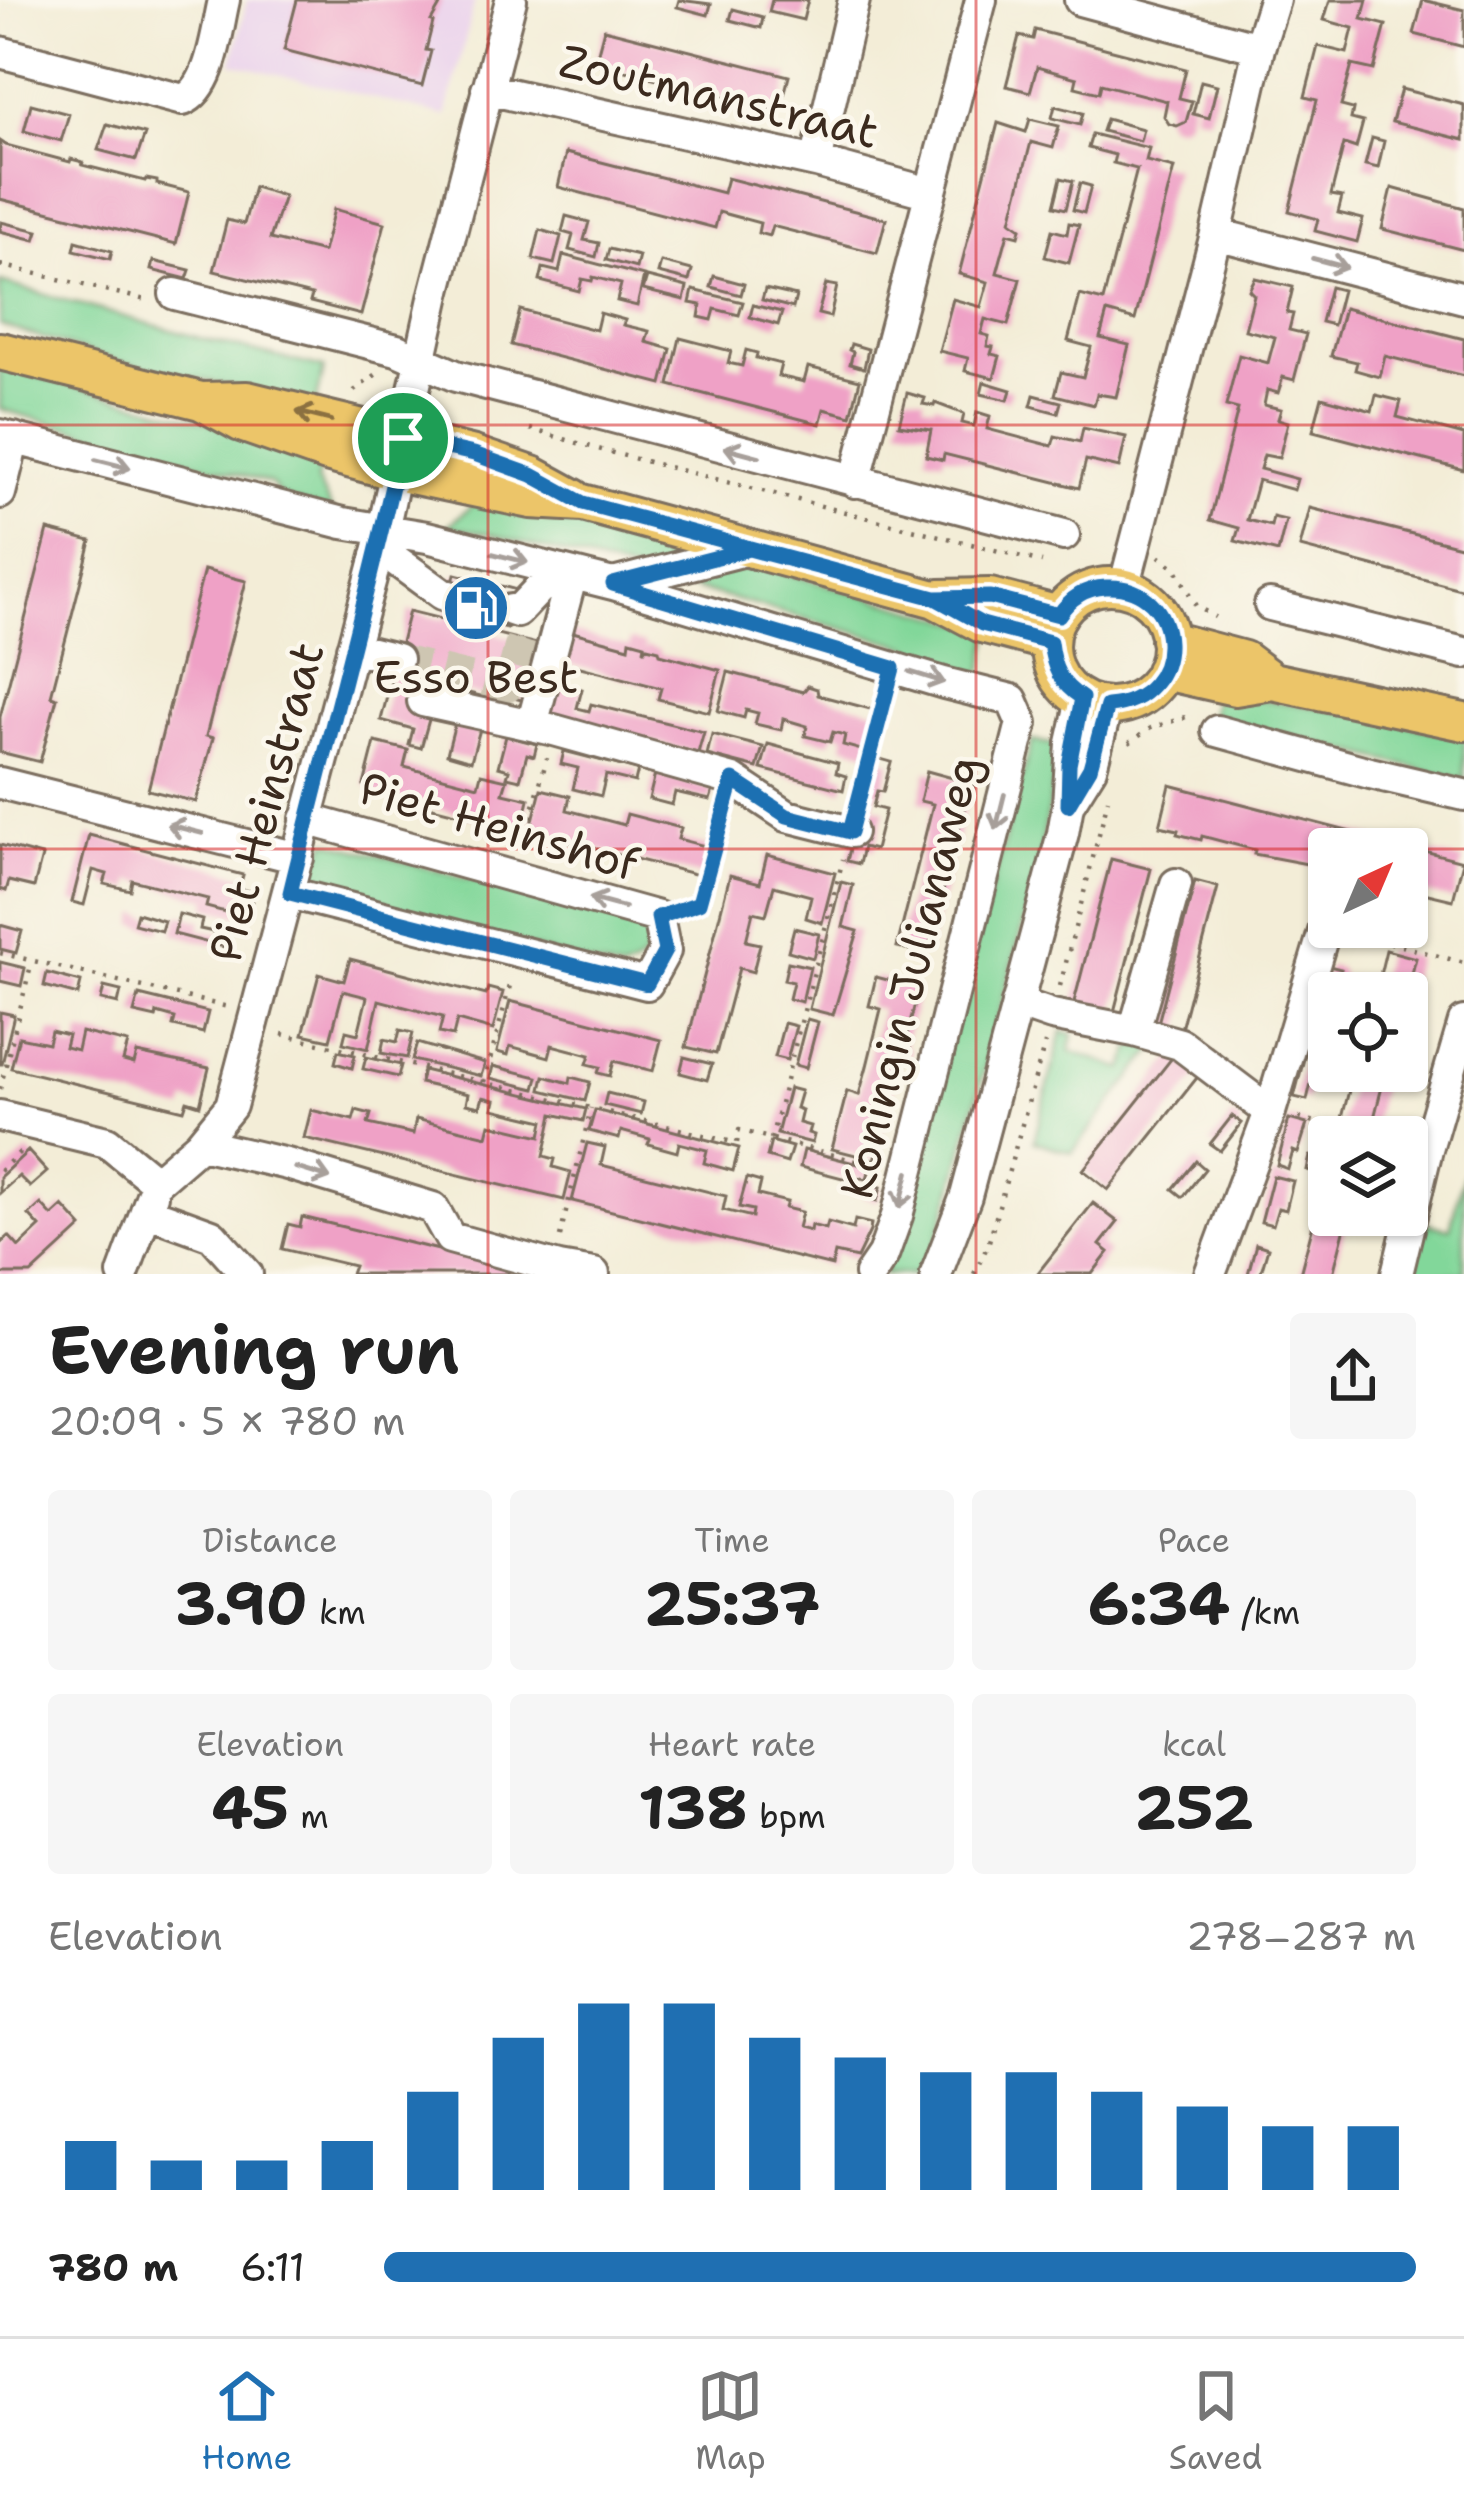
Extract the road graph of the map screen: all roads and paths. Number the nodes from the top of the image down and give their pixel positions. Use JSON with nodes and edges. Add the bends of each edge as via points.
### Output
{"nodes":[{"id":1,"x":224,"y":0,"type":"edge"},
{"id":2,"x":511,"y":0,"type":"edge"},
{"id":3,"x":854,"y":0,"type":"edge"},
{"id":4,"x":981,"y":0,"type":"edge"},
{"id":5,"x":1080,"y":0,"type":"edge"},
{"id":6,"x":1274,"y":0,"type":"edge"},
{"id":7,"x":1259,"y":48,"type":"junction"},
{"id":8,"x":0,"y":52,"type":"edge"},
{"id":9,"x":487,"y":89,"type":"junction"},
{"id":10,"x":816,"y":162,"type":"junction"},
{"id":11,"x":930,"y":193,"type":"junction"},
{"id":12,"x":1216,"y":233,"type":"junction"},
{"id":13,"x":175,"y":294,"type":"dead end"},
{"id":14,"x":1464,"y":298,"type":"edge"},
{"id":15,"x":0,"y":351,"type":"edge"},
{"id":16,"x":420,"y":360,"type":"junction"},
{"id":17,"x":7,"y":436,"type":"edge"},
{"id":18,"x":399,"y":455,"type":"junction"},
{"id":19,"x":855,"y":482,"type":"junction"},
{"id":20,"x":0,"y":493,"type":"edge"},
{"id":21,"x":1064,"y":536,"type":"dead end"},
{"id":22,"x":381,"y":540,"type":"junction"},
{"id":23,"x":749,"y":549,"type":"junction"},
{"id":24,"x":1161,"y":557,"type":"dead end"},
{"id":25,"x":565,"y":572,"type":"junction"},
{"id":26,"x":613,"y":584,"type":"junction"},
{"id":27,"x":1124,"y":588,"type":"junction"},
{"id":28,"x":449,"y":596,"type":"tunnel mouth"},
{"id":29,"x":1270,"y":605,"type":"dead end"},
{"id":30,"x":1219,"y":620,"type":"dead end"},
{"id":31,"x":516,"y":621,"type":"tunnel mouth"},
{"id":32,"x":1054,"y":629,"type":"junction"},
{"id":33,"x":352,"y":648,"type":"junction"},
{"id":34,"x":1464,"y":653,"type":"edge"},
{"id":35,"x":1166,"y":656,"type":"junction"},
{"id":36,"x":397,"y":658,"type":"tunnel mouth"},
{"id":37,"x":893,"y":668,"type":"junction"},
{"id":38,"x":423,"y":701,"type":"dead end"},
{"id":39,"x":1094,"y":702,"type":"junction"},
{"id":40,"x":1464,"y":722,"type":"edge"},
{"id":41,"x":1203,"y":724,"type":"joint"},
{"id":42,"x":543,"y":727,"type":"junction"},
{"id":43,"x":1122,"y":747,"type":"dead end"},
{"id":44,"x":733,"y":780,"type":"junction"},
{"id":45,"x":0,"y":783,"type":"edge"},
{"id":46,"x":1464,"y":795,"type":"edge"},
{"id":47,"x":306,"y":819,"type":"junction"},
{"id":48,"x":850,"y":832,"type":"junction"},
{"id":49,"x":298,"y":858,"type":"junction"},
{"id":50,"x":514,"y":878,"type":"junction"},
{"id":51,"x":1176,"y":884,"type":"dead end"},
{"id":52,"x":290,"y":893,"type":"junction"},
{"id":53,"x":658,"y":917,"type":"junction"},
{"id":54,"x":1333,"y":948,"type":"edge"},
{"id":55,"x":1407,"y":948,"type":"edge"},
{"id":56,"x":519,"y":951,"type":"junction"},
{"id":57,"x":0,"y":953,"type":"edge"},
{"id":58,"x":32,"y":961,"type":"junction"},
{"id":59,"x":1464,"y":964,"type":"edge"},
{"id":60,"x":1017,"y":1003,"type":"junction"},
{"id":61,"x":255,"y":1020,"type":"junction"},
{"id":62,"x":1464,"y":1022,"type":"edge"},
{"id":63,"x":1134,"y":1031,"type":"junction"},
{"id":64,"x":484,"y":1082,"type":"junction"},
{"id":65,"x":0,"y":1090,"type":"edge"},
{"id":66,"x":591,"y":1108,"type":"junction"},
{"id":67,"x":1270,"y":1112,"type":"junction"},
{"id":68,"x":0,"y":1116,"type":"edge"},
{"id":69,"x":1308,"y":1121,"type":"edge"},
{"id":70,"x":771,"y":1138,"type":"junction"},
{"id":71,"x":200,"y":1144,"type":"junction"},
{"id":72,"x":908,"y":1174,"type":"junction"},
{"id":73,"x":151,"y":1196,"type":"junction"},
{"id":74,"x":557,"y":1269,"type":"edge"},
{"id":75,"x":123,"y":1274,"type":"edge"},
{"id":76,"x":247,"y":1274,"type":"edge"},
{"id":77,"x":594,"y":1274,"type":"edge"},
{"id":78,"x":870,"y":1274,"type":"edge"},
{"id":79,"x":936,"y":1274,"type":"edge"},
{"id":80,"x":1210,"y":1274,"type":"edge"},
{"id":81,"x":1397,"y":1274,"type":"edge"}],
"edges":[{"from":1,"to":8,"type":"street","via":[[206,76],[183,100]]},
{"from":2,"to":9,"type":"street","name":"Piet Heinstraat"},
{"from":3,"to":10,"type":"street"},
{"from":4,"to":11,"type":"street"},
{"from":5,"to":7,"type":"street"},
{"from":6,"to":7,"type":"street"},
{"from":7,"to":12,"type":"street"},
{"from":9,"to":10,"type":"street","name":"Zoutmanstraat"},
{"from":9,"to":16,"type":"street","name":"Piet Heinstraat"},
{"from":10,"to":11,"type":"street","name":"Zoutmanstraat"},
{"from":11,"to":19,"type":"street"},
{"from":12,"to":14,"type":"street","one_way":true},
{"from":12,"to":27,"type":"street"},
{"from":13,"to":16,"type":"street"},
{"from":15,"to":18,"type":"main road","via":[[201,401],[247,400]]},
{"from":16,"to":18,"type":"street","name":"Piet Heinstraat"},
{"from":19,"to":16,"type":"street","one_way":true},
{"from":17,"to":20,"type":"street"},
{"from":17,"to":22,"type":"street","one_way":true},
{"from":18,"to":22,"type":"street","name":"Piet Heinstraat"},
{"from":18,"to":23,"type":"main road","via":[[474,454],[583,503]]},
{"from":19,"to":21,"type":"street"},
{"from":22,"to":25,"type":"street","one_way":true,"via":[[427,537]]},
{"from":22,"to":28,"type":"street"},
{"from":22,"to":33,"type":"street","name":"Piet Heinstraat"},
{"from":23,"to":26,"type":"street"},
{"from":23,"to":32,"type":"main road","via":[[935,598],[990,597]]},
{"from":24,"to":30,"type":"path","via":[[1196,605]]},
{"from":25,"to":26,"type":"street"},
{"from":25,"to":31,"type":"street"},
{"from":25,"to":42,"type":"street"},
{"from":26,"to":37,"type":"street"},
{"from":27,"to":32,"type":"main road","via":[[1086,591],[1068,603]]},
{"from":27,"to":35,"type":"main road","via":[[1158,610]]},
{"from":29,"to":34,"type":"street"},
{"from":32,"to":39,"type":"main road","via":[[1059,677]]},
{"from":33,"to":36,"type":"street"},
{"from":33,"to":47,"type":"street","name":"Piet Heinstraat"},
{"from":35,"to":39,"type":"main road","via":[[1157,682],[1140,698]]},
{"from":35,"to":40,"type":"main road","via":[[1234,687],[1272,681]]},
{"from":37,"to":48,"type":"path"},
{"from":37,"to":72,"type":"street","name":"Koningin Julianaweg","one_way":true,"via":[[1012,700],[1022,723]]},
{"from":38,"to":42,"type":"street"},
{"from":39,"to":60,"type":"street","via":[[1090,768],[1068,805]]},
{"from":41,"to":43,"type":"path","via":[[1151,728]]},
{"from":41,"to":46,"type":"street"},
{"from":42,"to":44,"type":"street"},
{"from":42,"to":50,"type":"path"},
{"from":44,"to":48,"type":"street","via":[[787,816]]},
{"from":44,"to":53,"type":"path","via":[[699,903]]},
{"from":49,"to":45,"type":"street","one_way":true},
{"from":47,"to":49,"type":"street","name":"Piet Heinstraat"},
{"from":47,"to":50,"type":"street","name":"Piet Heinshof"},
{"from":48,"to":70,"type":"path"},
{"from":49,"to":52,"type":"street","name":"Piet Heinstraat"},
{"from":53,"to":50,"type":"street","name":"Piet Heinshof","one_way":true},
{"from":51,"to":63,"type":"street"},
{"from":52,"to":56,"type":"street","name":"Piet Heinshof"},
{"from":52,"to":61,"type":"street","name":"Piet Heinstraat"},
{"from":53,"to":56,"type":"street","name":"Piet Heinshof","via":[[665,951],[647,984]]},
{"from":54,"to":67,"type":"street"},
{"from":55,"to":59,"type":"path"},
{"from":56,"to":64,"type":"path"},
{"from":57,"to":58,"type":"path"},
{"from":58,"to":61,"type":"path"},
{"from":58,"to":65,"type":"path"},
{"from":60,"to":63,"type":"street"},
{"from":60,"to":79,"type":"street","via":[[966,1196]]},
{"from":61,"to":64,"type":"path"},
{"from":61,"to":71,"type":"street","name":"Piet Heinstraat","via":[[231,1106]]},
{"from":62,"to":81,"type":"street"},
{"from":63,"to":67,"type":"street","via":[[1180,1044]]},
{"from":64,"to":66,"type":"path"},
{"from":66,"to":70,"type":"path","via":[[737,1142],[739,1130]]},
{"from":66,"to":74,"type":"path"},
{"from":67,"to":69,"type":"path"},
{"from":67,"to":80,"type":"street"},
{"from":68,"to":73,"type":"street","via":[[107,1142]]},
{"from":70,"to":72,"type":"path"},
{"from":71,"to":73,"type":"street","name":"Piet Heinstraat"},
{"from":71,"to":74,"type":"street","one_way":true,"via":[[433,1208],[450,1238]]},
{"from":72,"to":78,"type":"street","name":"Koningin Julianaweg","one_way":true,"via":[[884,1255]]},
{"from":73,"to":75,"type":"street"},
{"from":73,"to":76,"type":"street","via":[[212,1235]]},
{"from":74,"to":77,"type":"street"}]}
